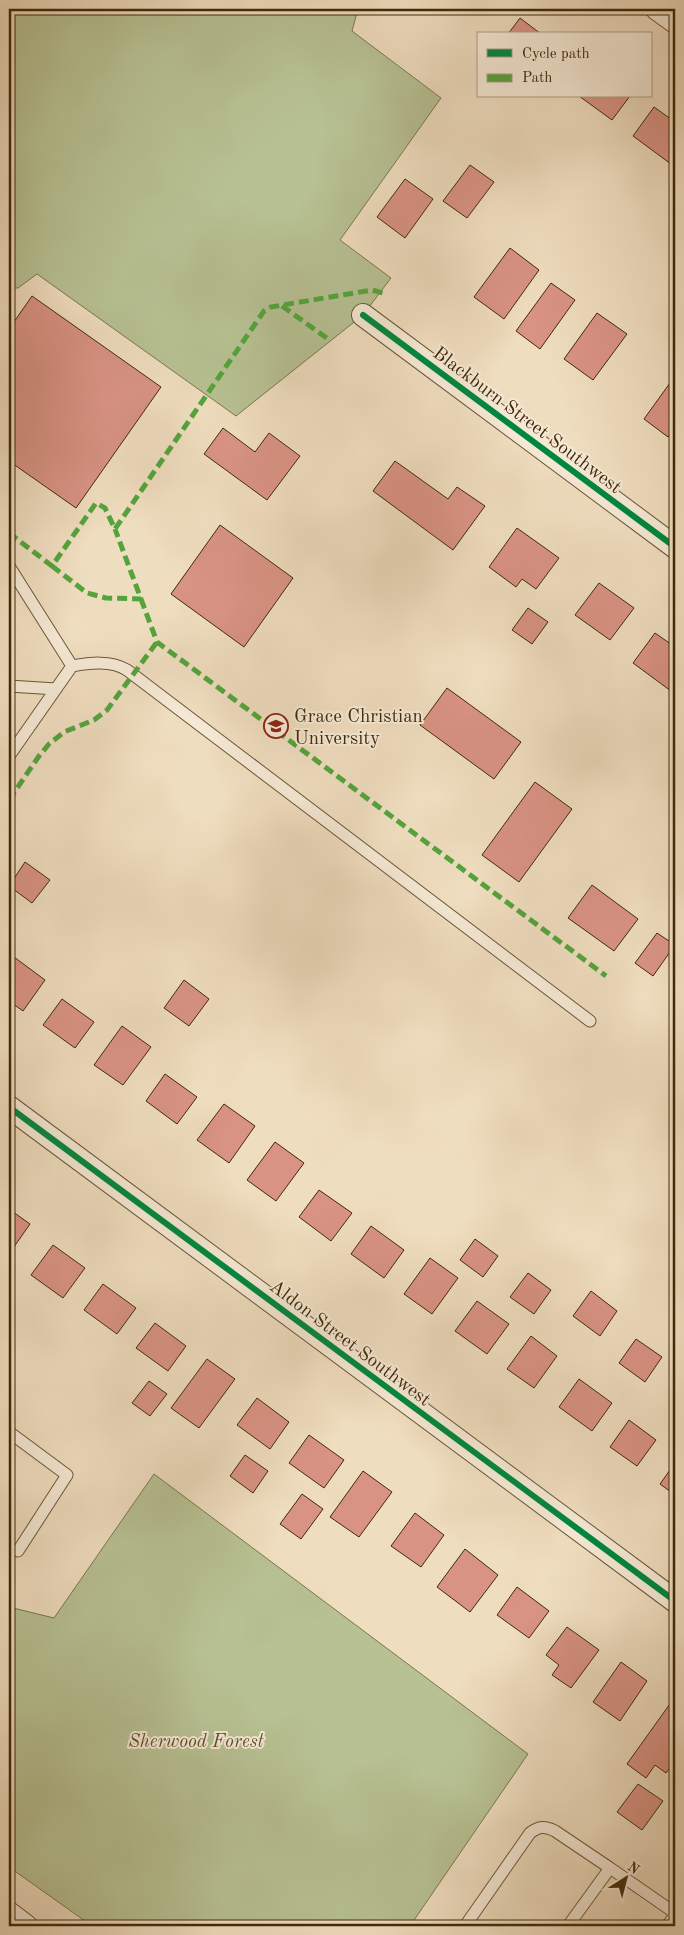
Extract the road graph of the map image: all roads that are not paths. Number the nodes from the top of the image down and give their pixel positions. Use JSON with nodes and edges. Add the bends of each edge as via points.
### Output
{"nodes":[{"id":1,"x":657,"y":9,"type":"edge"},
{"id":2,"x":675,"y":22,"type":"edge"},
{"id":3,"x":363,"y":316,"type":"dead end"},
{"id":4,"x":675,"y":547,"type":"edge"},
{"id":5,"x":9,"y":566,"type":"edge"},
{"id":6,"x":72,"y":666,"type":"junction"},
{"id":7,"x":9,"y":686,"type":"edge"},
{"id":8,"x":56,"y":689,"type":"junction"},
{"id":9,"x":9,"y":756,"type":"edge"},
{"id":10,"x":590,"y":1020,"type":"dead end"},
{"id":11,"x":9,"y":1107,"type":"edge"},
{"id":12,"x":9,"y":1432,"type":"edge"},
{"id":13,"x":18,"y":1551,"type":"dead end"},
{"id":14,"x":675,"y":1601,"type":"edge"},
{"id":15,"x":610,"y":1868,"type":"junction"},
{"id":16,"x":9,"y":1913,"type":"edge"},
{"id":17,"x":675,"y":1914,"type":"edge"},
{"id":18,"x":26,"y":1926,"type":"edge"},
{"id":19,"x":465,"y":1926,"type":"edge"},
{"id":20,"x":568,"y":1926,"type":"edge"},
{"id":21,"x":667,"y":1926,"type":"edge"}],
"edges":[{"from":1,"to":2,"type":"street"},
{"from":3,"to":4,"type":"street","name":"Blackburn Street Southwest"},
{"from":5,"to":6,"type":"lane"},
{"from":6,"to":8,"type":"lane"},
{"from":6,"to":10,"type":"lane","via":[[113,664],[127,670]]},
{"from":7,"to":8,"type":"lane"},
{"from":8,"to":9,"type":"lane"},
{"from":11,"to":14,"type":"street","name":"Aldon Street Southwest"},
{"from":12,"to":13,"type":"lane","via":[[67,1475]]},
{"from":15,"to":17,"type":"lane"},
{"from":15,"to":19,"type":"lane","via":[[548,1827],[536,1828]]},
{"from":15,"to":20,"type":"lane"},
{"from":16,"to":18,"type":"street"},
{"from":17,"to":21,"type":"lane"}]}
